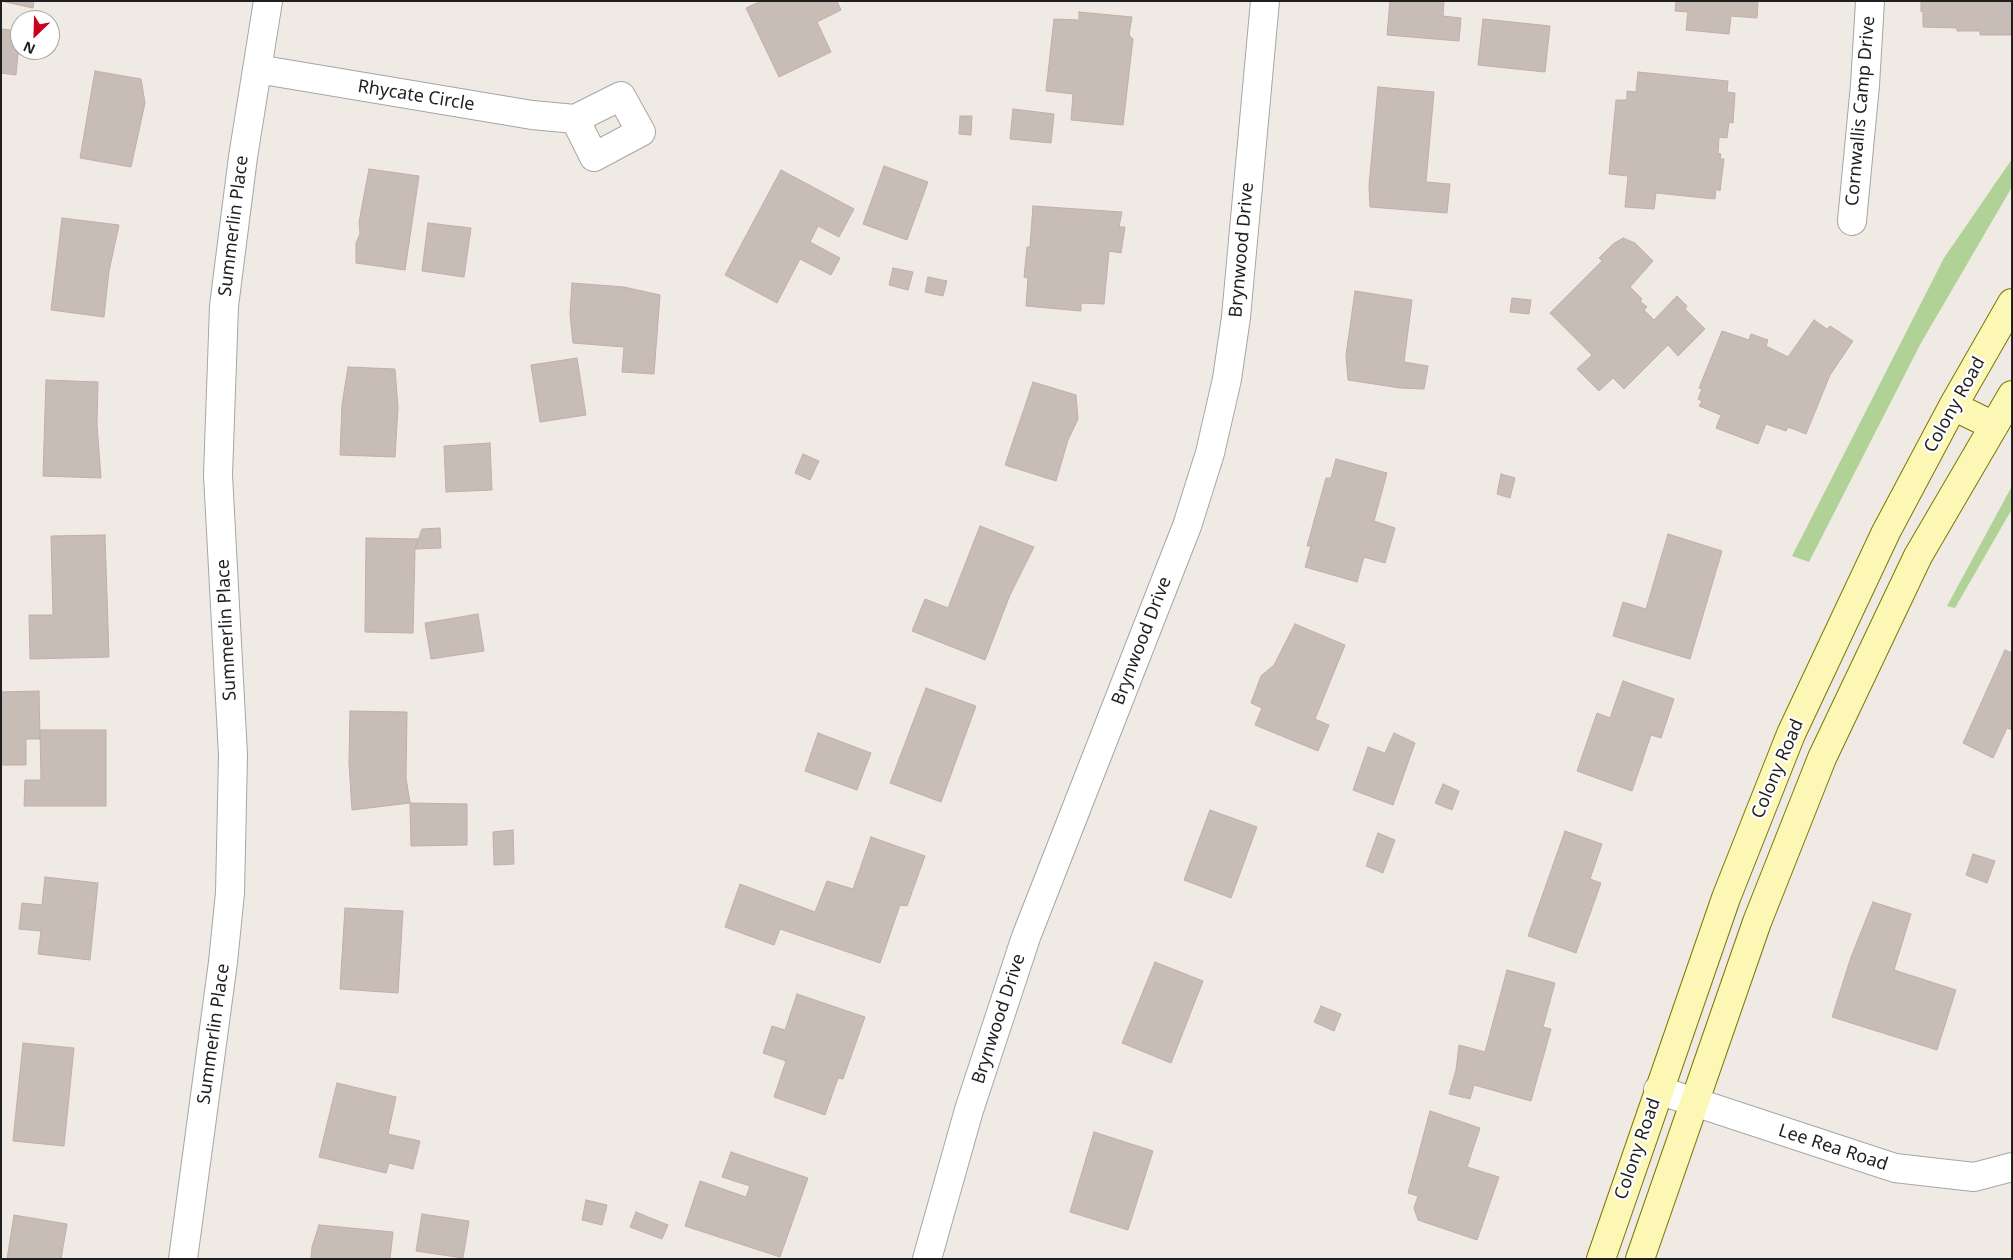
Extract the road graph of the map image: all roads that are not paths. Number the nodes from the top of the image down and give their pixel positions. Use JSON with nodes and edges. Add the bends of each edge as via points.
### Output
{"nodes":[{"id":1,"x":268,"y":1,"type":"edge"},
{"id":2,"x":1265,"y":1,"type":"edge"},
{"id":3,"x":1870,"y":1,"type":"edge"},
{"id":4,"x":257,"y":70,"type":"junction"},
{"id":5,"x":575,"y":119,"type":"dead end"},
{"id":6,"x":1852,"y":221,"type":"dead end"},
{"id":7,"x":2012,"y":303,"type":"edge"},
{"id":8,"x":2012,"y":395,"type":"edge"},
{"id":9,"x":1953,"y":406,"type":"junction"},
{"id":10,"x":1994,"y":426,"type":"junction"},
{"id":11,"x":1658,"y":1090,"type":"junction"},
{"id":12,"x":1695,"y":1104,"type":"junction"},
{"id":13,"x":2012,"y":1166,"type":"edge"},
{"id":14,"x":184,"y":1259,"type":"edge"},
{"id":15,"x":927,"y":1259,"type":"edge"},
{"id":16,"x":1600,"y":1259,"type":"edge"},
{"id":17,"x":1640,"y":1259,"type":"edge"}],
"edges":[{"from":1,"to":4,"type":"street","name":"Summerlin Place"},
{"from":2,"to":15,"type":"street","name":"Brynwood Drive","via":[[1236,317],[1227,379],[1210,453],[1187,526],[1026,937],[968,1110]]},
{"from":3,"to":6,"type":"street","name":"Cornwallis Camp Drive"},
{"from":4,"to":5,"type":"street","name":"Rhycate Circle","via":[[532,115]]},
{"from":4,"to":14,"type":"street","name":"Summerlin Place","via":[[224,306],[218,474],[233,755],[230,893],[224,962]]},
{"from":7,"to":9,"type":"main road","name":"Colony Road"},
{"from":8,"to":10,"type":"main road","name":"Colony Road"},
{"from":9,"to":10,"type":"main road"},
{"from":9,"to":11,"type":"main road","name":"Colony Road","via":[[1886,532],[1791,734],[1726,898]]},
{"from":10,"to":12,"type":"main road","name":"Colony Road","via":[[1918,556],[1822,758],[1757,922]]},
{"from":11,"to":12,"type":"street","name":"Lee Rea Road"},
{"from":11,"to":16,"type":"main road","name":"Colony Road"},
{"from":12,"to":13,"type":"street","name":"Lee Rea Road","via":[[1895,1168],[1974,1177]]},
{"from":12,"to":17,"type":"main road","name":"Colony Road"}]}
